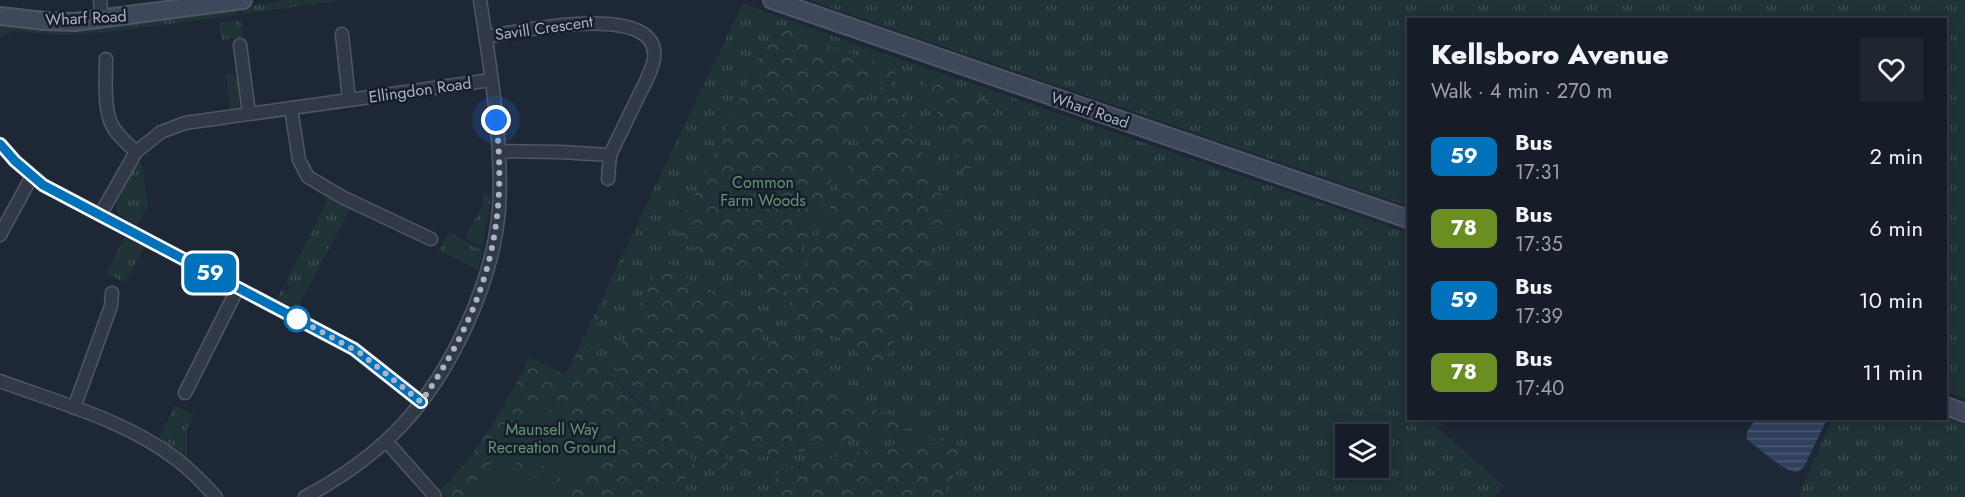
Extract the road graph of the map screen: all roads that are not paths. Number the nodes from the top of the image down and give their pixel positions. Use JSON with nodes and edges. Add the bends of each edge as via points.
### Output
{"nodes":[{"id":1,"x":100,"y":0,"type":"edge"},
{"id":2,"x":243,"y":0,"type":"edge"},
{"id":3,"x":480,"y":0,"type":"edge"},
{"id":4,"x":772,"y":0,"type":"edge"},
{"id":5,"x":0,"y":16,"type":"edge"},
{"id":6,"x":102,"y":19,"type":"junction"},
{"id":7,"x":342,"y":34,"type":"dead end"},
{"id":8,"x":486,"y":37,"type":"junction"},
{"id":9,"x":240,"y":45,"type":"dead end"},
{"id":10,"x":106,"y":59,"type":"dead end"},
{"id":11,"x":491,"y":80,"type":"junction"},
{"id":12,"x":348,"y":100,"type":"junction"},
{"id":13,"x":291,"y":108,"type":"junction"},
{"id":14,"x":249,"y":113,"type":"junction"},
{"id":15,"x":0,"y":144,"type":"edge"},
{"id":16,"x":500,"y":151,"type":"junction"},
{"id":17,"x":136,"y":152,"type":"junction"},
{"id":18,"x":610,"y":155,"type":"junction"},
{"id":19,"x":32,"y":176,"type":"junction"},
{"id":20,"x":608,"y":179,"type":"dead end"},
{"id":21,"x":100,"y":215,"type":"junction"},
{"id":22,"x":1407,"y":219,"type":"edge"},
{"id":23,"x":0,"y":235,"type":"edge"},
{"id":24,"x":431,"y":239,"type":"dead end"},
{"id":25,"x":238,"y":288,"type":"junction"},
{"id":26,"x":112,"y":293,"type":"dead end"},
{"id":27,"x":0,"y":381,"type":"edge"},
{"id":28,"x":185,"y":393,"type":"dead end"},
{"id":29,"x":421,"y":402,"type":"junction"},
{"id":30,"x":1947,"y":406,"type":"edge"},
{"id":31,"x":75,"y":408,"type":"junction"},
{"id":32,"x":1965,"y":413,"type":"edge"},
{"id":33,"x":386,"y":441,"type":"junction"},
{"id":34,"x":434,"y":495,"type":"dead end"},
{"id":35,"x":216,"y":497,"type":"edge"},
{"id":36,"x":305,"y":497,"type":"edge"}],
"edges":[{"from":1,"to":6,"type":"street"},
{"from":2,"to":6,"type":"main road","name":"Wharf Road"},
{"from":3,"to":8,"type":"street"},
{"from":4,"to":22,"type":"main road","name":"Wharf Road"},
{"from":5,"to":6,"type":"main road","name":"Wharf Road","via":[[51,22]]},
{"from":7,"to":12,"type":"street","name":"Ellingdon Road"},
{"from":8,"to":11,"type":"street"},
{"from":8,"to":18,"type":"street","name":"Savill Crescent","via":[[586,20],[622,21],[643,31],[652,44],[652,65]]},
{"from":9,"to":14,"type":"street"},
{"from":10,"to":17,"type":"street","via":[[109,120]]},
{"from":11,"to":12,"type":"street","name":"Ellingdon Road"},
{"from":11,"to":16,"type":"street"},
{"from":12,"to":13,"type":"street","name":"Ellingdon Road"},
{"from":13,"to":14,"type":"street","name":"Ellingdon Road"},
{"from":13,"to":24,"type":"street","via":[[299,160],[312,180]]},
{"from":14,"to":17,"type":"street","name":"Ellingdon Road","via":[[184,123],[161,132]]},
{"from":15,"to":19,"type":"street"},
{"from":16,"to":18,"type":"street"},
{"from":16,"to":29,"type":"street","via":[[499,210],[480,294],[465,331]]},
{"from":17,"to":21,"type":"street","name":"Ellingdon Road"},
{"from":18,"to":20,"type":"street","name":"Savill Crescent"},
{"from":19,"to":21,"type":"street"},
{"from":19,"to":23,"type":"street"},
{"from":21,"to":25,"type":"street"},
{"from":25,"to":28,"type":"street"},
{"from":25,"to":29,"type":"street","via":[[354,349]]},
{"from":26,"to":31,"type":"street","via":[[111,306]]},
{"from":27,"to":31,"type":"street"},
{"from":29,"to":33,"type":"street"},
{"from":30,"to":32,"type":"main road"},
{"from":31,"to":35,"type":"street","via":[[112,422],[165,451]]},
{"from":33,"to":34,"type":"street"},
{"from":33,"to":36,"type":"street","via":[[347,472]]}]}
